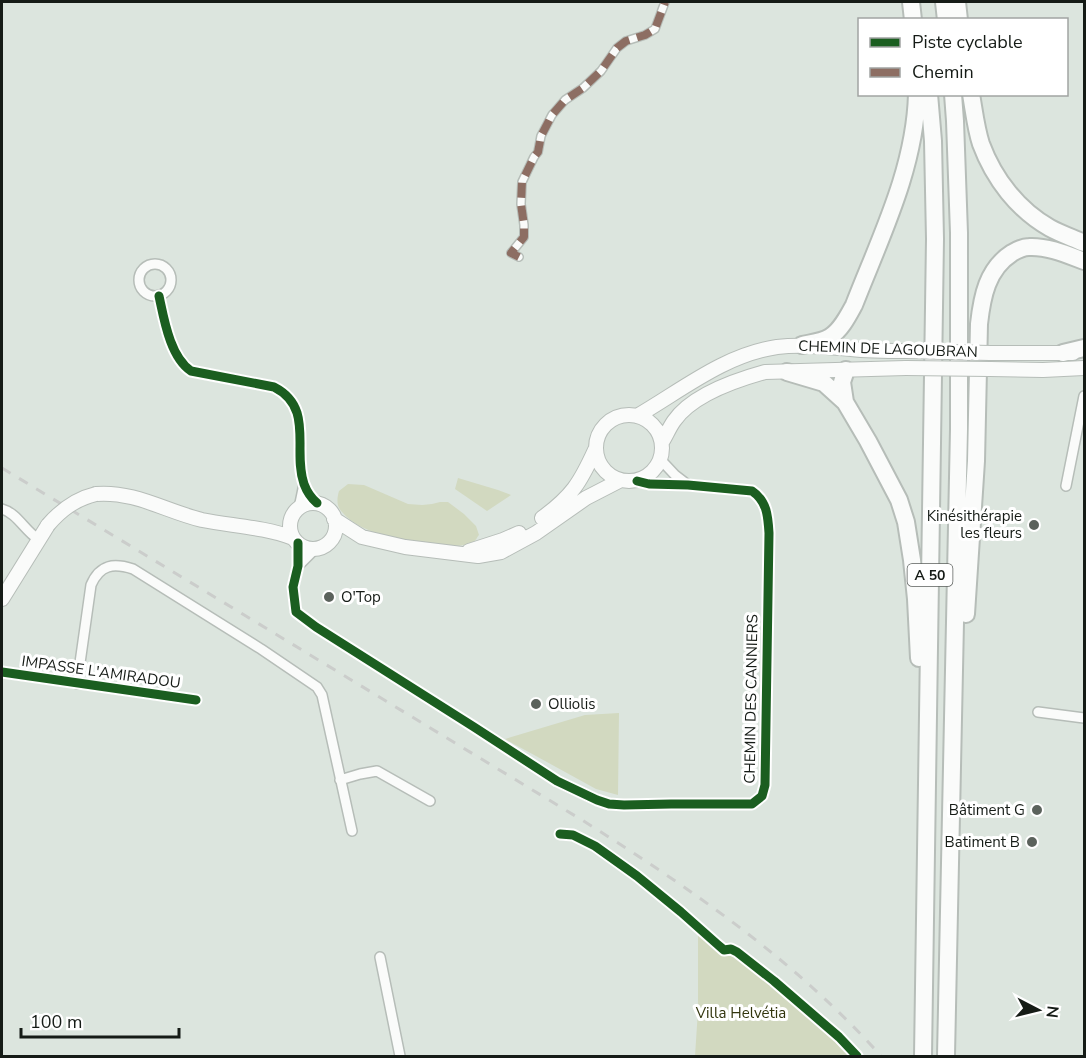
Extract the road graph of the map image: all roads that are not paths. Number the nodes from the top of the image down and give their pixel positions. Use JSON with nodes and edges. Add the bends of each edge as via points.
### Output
{"nodes":[{"id":1,"x":665,"y":2,"type":"edge"},
{"id":2,"x":911,"y":2,"type":"edge"},
{"id":3,"x":921,"y":2,"type":"edge"},
{"id":4,"x":944,"y":2,"type":"edge"},
{"id":5,"x":957,"y":2,"type":"edge"},
{"id":6,"x":913,"y":18,"type":"edge"},
{"id":7,"x":923,"y":18,"type":"edge"},
{"id":8,"x":946,"y":18,"type":"edge"},
{"id":9,"x":959,"y":18,"type":"edge"},
{"id":10,"x":917,"y":96,"type":"edge"},
{"id":11,"x":929,"y":96,"type":"edge"},
{"id":12,"x":953,"y":96,"type":"edge"},
{"id":13,"x":971,"y":96,"type":"edge"},
{"id":14,"x":1084,"y":243,"type":"edge"},
{"id":15,"x":1029,"y":247,"type":"junction"},
{"id":16,"x":1084,"y":253,"type":"edge"},
{"id":17,"x":519,"y":257,"type":"dead end"},
{"id":18,"x":1084,"y":261,"type":"edge"},
{"id":19,"x":159,"y":296,"type":"dead end"},
{"id":20,"x":801,"y":345,"type":"junction"},
{"id":21,"x":1084,"y":348,"type":"edge"},
{"id":22,"x":867,"y":351,"type":"junction"},
{"id":23,"x":1063,"y":353,"type":"junction"},
{"id":24,"x":1084,"y":354,"type":"edge"},
{"id":25,"x":1084,"y":368,"type":"edge"},
{"id":26,"x":846,"y":370,"type":"junction"},
{"id":27,"x":787,"y":372,"type":"junction"},
{"id":28,"x":1084,"y":396,"type":"edge"},
{"id":29,"x":845,"y":402,"type":"junction"},
{"id":30,"x":637,"y":416,"type":"junction"},
{"id":31,"x":662,"y":442,"type":"junction"},
{"id":32,"x":595,"y":450,"type":"junction"},
{"id":33,"x":660,"y":459,"type":"junction"},
{"id":34,"x":619,"y":481,"type":"junction"},
{"id":35,"x":637,"y":481,"type":"junction"},
{"id":36,"x":304,"y":484,"type":"junction"},
{"id":37,"x":688,"y":485,"type":"junction"},
{"id":38,"x":1066,"y":486,"type":"dead end"},
{"id":39,"x":317,"y":503,"type":"junction"},
{"id":40,"x":2,"y":509,"type":"edge"},
{"id":41,"x":295,"y":513,"type":"junction"},
{"id":42,"x":334,"y":519,"type":"junction"},
{"id":43,"x":271,"y":530,"type":"junction"},
{"id":44,"x":362,"y":537,"type":"junction"},
{"id":45,"x":38,"y":539,"type":"junction"},
{"id":46,"x":295,"y":541,"type":"junction"},
{"id":47,"x":322,"y":546,"type":"junction"},
{"id":48,"x":459,"y":554,"type":"junction"},
{"id":49,"x":297,"y":566,"type":"junction"},
{"id":50,"x":2,"y":599,"type":"edge"},
{"id":51,"x":2,"y":672,"type":"edge"},
{"id":52,"x":77,"y":684,"type":"junction"},
{"id":53,"x":196,"y":700,"type":"dead end"},
{"id":54,"x":1038,"y":712,"type":"dead end"},
{"id":55,"x":1084,"y":717,"type":"edge"},
{"id":56,"x":952,"y":752,"type":"junction"},
{"id":57,"x":340,"y":780,"type":"junction"},
{"id":58,"x":430,"y":801,"type":"dead end"},
{"id":59,"x":352,"y":831,"type":"dead end"},
{"id":60,"x":560,"y":834,"type":"dead end"},
{"id":61,"x":926,"y":855,"type":"junction"},
{"id":62,"x":380,"y":957,"type":"dead end"},
{"id":63,"x":400,"y":1056,"type":"edge"},
{"id":64,"x":857,"y":1056,"type":"edge"},
{"id":65,"x":923,"y":1056,"type":"edge"},
{"id":66,"x":946,"y":1056,"type":"edge"}],
"edges":[{"from":1,"to":17,"type":"street","via":[[655,29],[617,48],[601,71],[559,105],[548,121],[522,182],[524,237],[511,253]]},
{"from":2,"to":6,"type":"highway"},
{"from":3,"to":7,"type":"highway"},
{"from":4,"to":8,"type":"highway"},
{"from":5,"to":9,"type":"highway"},
{"from":10,"to":20,"type":"highway","via":[[913,137],[899,190],[854,305],[831,337]]},
{"from":11,"to":61,"type":"highway","number":"A 50","via":[[935,239]]},
{"from":12,"to":56,"type":"highway","number":"A 50","via":[[959,244]]},
{"from":13,"to":14,"type":"highway","via":[[981,143],[1000,181],[1031,215],[1051,229]]},
{"from":15,"to":16,"type":"highway","via":[[1063,245]]},
{"from":15,"to":18,"type":"highway"},
{"from":15,"to":56,"type":"highway","via":[[1004,258],[995,268],[982,301],[965,672]]},
{"from":19,"to":36,"type":"street","via":[[168,333],[184,366],[191,371],[274,387],[293,402],[298,415]]},
{"from":20,"to":22,"type":"main road","name":"CHEMIN DE LAGOUBRAN"},
{"from":20,"to":30,"type":"main road","name":"CHEMIN DE LAGOUBRAN","via":[[762,350],[727,363]]},
{"from":21,"to":23,"type":"highway"},
{"from":22,"to":23,"type":"main road","name":"CHEMIN DE LAGOUBRAN","bridge":true},
{"from":22,"to":26,"type":"main road","via":[[856,355]]},
{"from":23,"to":24,"type":"main road","name":"CHEMIN DE LAGOUBRAN"},
{"from":25,"to":26,"type":"main road","name":"CHEMIN DE LAGOUBRAN","bridge":true},
{"from":26,"to":27,"type":"main road","name":"CHEMIN DE LAGOUBRAN"},
{"from":26,"to":29,"type":"highway","via":[[842,382]]},
{"from":27,"to":29,"type":"highway","via":[[824,383]]},
{"from":27,"to":31,"type":"main road","name":"CHEMIN DE LAGOUBRAN","via":[[765,372],[708,394],[681,413]]},
{"from":28,"to":38,"type":"street"},
{"from":29,"to":61,"type":"highway","via":[[895,490],[906,522],[916,599]]},
{"from":30,"to":31,"type":"main road","via":[[650,423]]},
{"from":30,"to":32,"type":"main road","via":[[620,416],[608,422],[599,432]]},
{"from":31,"to":33,"type":"main road"},
{"from":32,"to":34,"type":"main road","via":[[600,466]]},
{"from":32,"to":48,"type":"main road","via":[[576,487],[550,513],[518,534]]},
{"from":33,"to":35,"type":"main road","via":[[655,469]]},
{"from":33,"to":37,"type":"street"},
{"from":34,"to":35,"type":"main road"},
{"from":34,"to":48,"type":"main road","via":[[501,552]]},
{"from":35,"to":37,"type":"street","name":"CHEMIN DES CANNIERS"},
{"from":36,"to":39,"type":"street"},
{"from":36,"to":41,"type":"street"},
{"from":37,"to":49,"type":"street","name":"CHEMIN DES CANNIERS","via":[[752,491],[759,495],[768,515],[765,785],[762,796],[752,804],[609,804],[557,781],[307,622],[296,612],[293,587]]},
{"from":39,"to":41,"type":"main road","via":[[304,504]]},
{"from":39,"to":42,"type":"main road","via":[[327,508]]},
{"from":40,"to":45,"type":"street"},
{"from":41,"to":43,"type":"main road"},
{"from":41,"to":46,"type":"main road","via":[[291,532]]},
{"from":42,"to":44,"type":"main road"},
{"from":42,"to":47,"type":"main road","via":[[334,532]]},
{"from":43,"to":45,"type":"main road","bridge":true,"via":[[199,519],[128,495],[107,493],[68,505]]},
{"from":43,"to":46,"type":"main road"},
{"from":44,"to":47,"type":"main road"},
{"from":44,"to":48,"type":"main road"},
{"from":45,"to":50,"type":"main road"},
{"from":46,"to":47,"type":"main road","via":[[309,548]]},
{"from":46,"to":49,"type":"street","name":"CHEMIN DES CANNIERS"},
{"from":47,"to":49,"type":"street"},
{"from":51,"to":52,"type":"street","name":"IMPASSE L'AMIRADOU"},
{"from":52,"to":53,"type":"street","name":"IMPASSE L'AMIRADOU"},
{"from":52,"to":57,"type":"street","name":"IMPASSE L'AMIRADOU","via":[[93,579],[108,566],[133,569],[317,687]]},
{"from":54,"to":55,"type":"street"},
{"from":56,"to":66,"type":"highway","number":"A 50"},
{"from":57,"to":58,"type":"street","via":[[377,771]]},
{"from":57,"to":59,"type":"street","name":"IMPASSE L'AMIRADOU"},
{"from":60,"to":64,"type":"street","via":[[573,835],[595,846],[637,876],[724,950],[737,952],[774,981]]},
{"from":61,"to":65,"type":"highway","number":"A 50"},
{"from":62,"to":63,"type":"street"}]}
